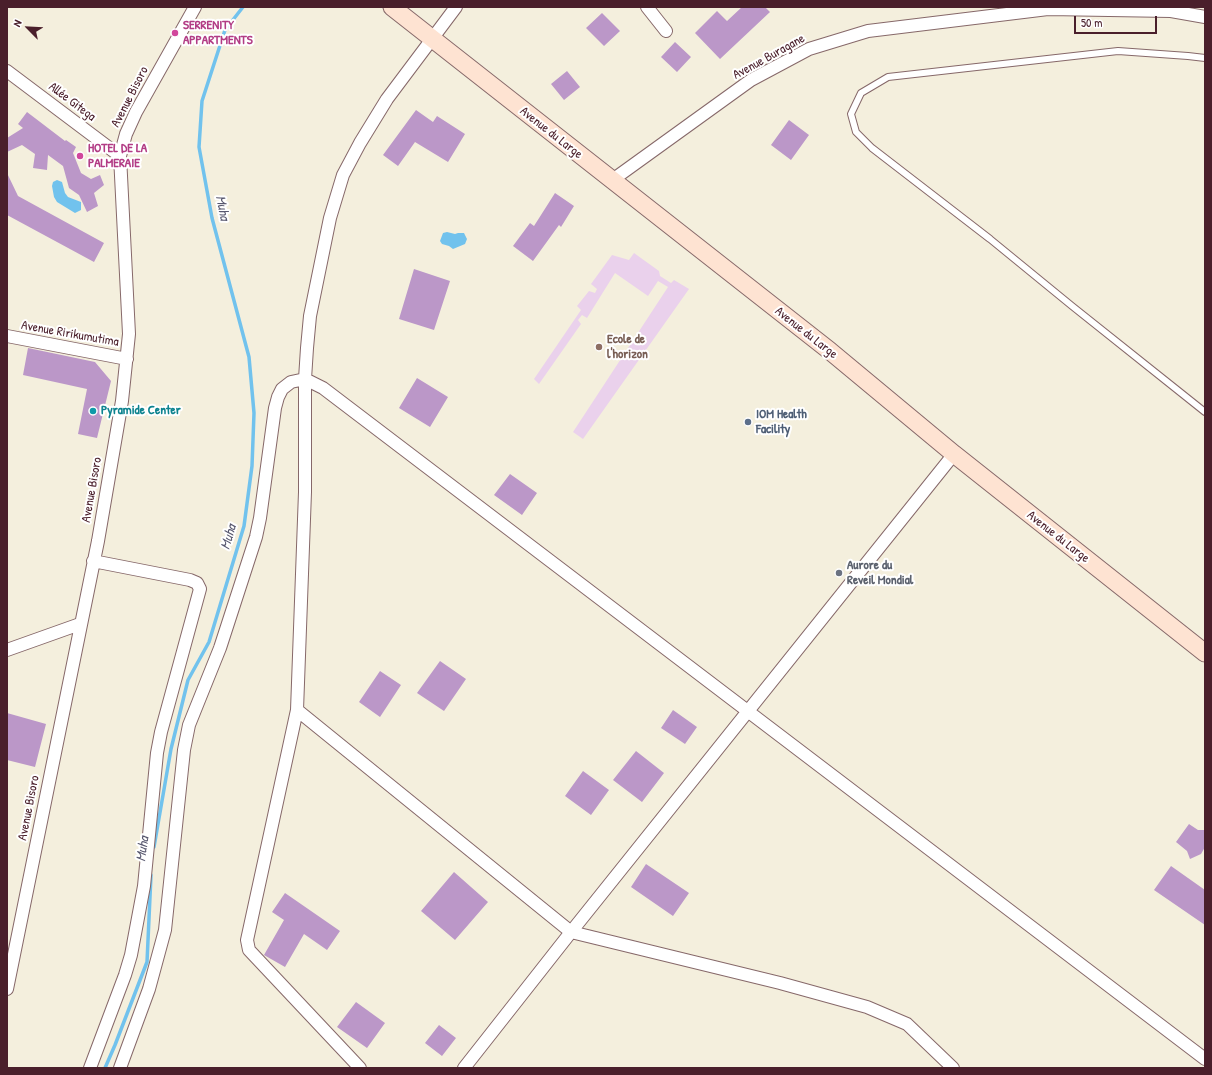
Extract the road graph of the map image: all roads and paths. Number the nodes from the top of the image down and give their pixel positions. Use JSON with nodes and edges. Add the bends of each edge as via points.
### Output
{"nodes":[{"id":1,"x":195,"y":7,"type":"edge"},
{"id":2,"x":385,"y":7,"type":"edge"},
{"id":3,"x":456,"y":7,"type":"edge"},
{"id":4,"x":647,"y":7,"type":"edge"},
{"id":5,"x":398,"y":12,"type":"edge"},
{"id":6,"x":1205,"y":16,"type":"edge"},
{"id":7,"x":666,"y":31,"type":"dead end"},
{"id":8,"x":433,"y":39,"type":"junction"},
{"id":9,"x":1205,"y":58,"type":"edge"},
{"id":10,"x":7,"y":71,"type":"edge"},
{"id":11,"x":120,"y":156,"type":"junction"},
{"id":12,"x":612,"y":181,"type":"junction"},
{"id":13,"x":7,"y":336,"type":"edge"},
{"id":14,"x":127,"y":359,"type":"junction"},
{"id":15,"x":305,"y":379,"type":"junction"},
{"id":16,"x":1205,"y":412,"type":"edge"},
{"id":17,"x":954,"y":454,"type":"junction"},
{"id":18,"x":93,"y":562,"type":"junction"},
{"id":19,"x":80,"y":624,"type":"junction"},
{"id":20,"x":7,"y":650,"type":"edge"},
{"id":21,"x":1205,"y":653,"type":"edge"},
{"id":22,"x":297,"y":710,"type":"junction"},
{"id":23,"x":747,"y":712,"type":"junction"},
{"id":24,"x":571,"y":932,"type":"junction"},
{"id":25,"x":7,"y":989,"type":"edge"},
{"id":26,"x":1205,"y":1059,"type":"edge"},
{"id":27,"x":90,"y":1068,"type":"edge"},
{"id":28,"x":120,"y":1068,"type":"edge"},
{"id":29,"x":360,"y":1068,"type":"edge"},
{"id":30,"x":464,"y":1068,"type":"edge"},
{"id":31,"x":954,"y":1068,"type":"edge"}],
"edges":[{"from":1,"to":11,"type":"street","name":"Avenue Bisoro","via":[[136,112]]},
{"from":2,"to":5,"type":"main road","name":"Avenue du Large"},
{"from":3,"to":8,"type":"street"},
{"from":4,"to":7,"type":"street"},
{"from":5,"to":8,"type":"main road","name":"Avenue du Large"},
{"from":6,"to":12,"type":"street","name":"Avenue Buragane","via":[[1171,11],[1048,9],[868,31],[809,48],[751,80]]},
{"from":8,"to":12,"type":"main road","name":"Avenue du Large"},
{"from":8,"to":15,"type":"street","via":[[387,99],[343,176],[330,218],[310,316]]},
{"from":9,"to":16,"type":"lane","via":[[1118,50],[888,77],[862,94],[851,114],[856,132],[872,148]]},
{"from":10,"to":11,"type":"street","name":"Allée Gitega"},
{"from":11,"to":14,"type":"street","name":"Avenue Bisoro","via":[[129,334]]},
{"from":12,"to":17,"type":"main road","name":"Avenue du Large","via":[[830,351]]},
{"from":13,"to":14,"type":"street","name":"Avenue Ririkumutima"},
{"from":14,"to":18,"type":"street","name":"Avenue Bisoro","via":[[122,401]]},
{"from":15,"to":22,"type":"street","via":[[305,492]]},
{"from":15,"to":23,"type":"street","via":[[323,388]]},
{"from":15,"to":28,"type":"street","via":[[291,382],[278,396],[256,537],[220,648],[188,730],[165,930],[151,984]]},
{"from":17,"to":21,"type":"main road","name":"Avenue du Large"},
{"from":17,"to":23,"type":"street"},
{"from":18,"to":19,"type":"street","name":"Avenue Bisoro"},
{"from":18,"to":27,"type":"street","via":[[190,580],[197,583],[200,590],[157,753],[144,886],[131,955]]},
{"from":19,"to":20,"type":"street"},
{"from":19,"to":25,"type":"street","name":"Avenue Bisoro"},
{"from":22,"to":24,"type":"street"},
{"from":22,"to":29,"type":"street","via":[[247,944],[249,950]]},
{"from":23,"to":24,"type":"street"},
{"from":23,"to":26,"type":"street"},
{"from":24,"to":30,"type":"street"},
{"from":24,"to":31,"type":"street","via":[[866,1006],[906,1024]]}]}
